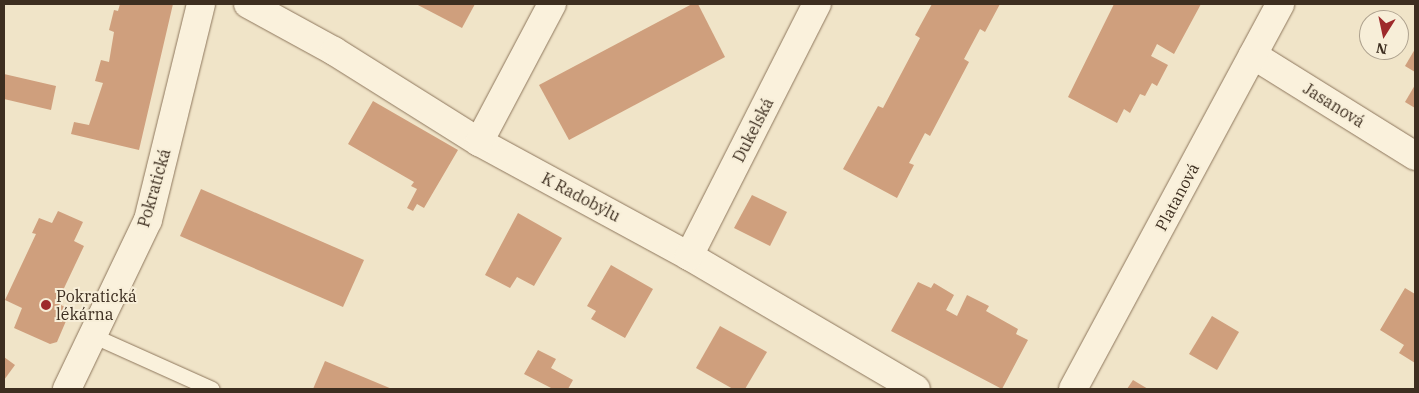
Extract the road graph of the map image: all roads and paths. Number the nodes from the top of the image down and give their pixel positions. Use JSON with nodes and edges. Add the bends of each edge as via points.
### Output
{"nodes":[{"id":1,"x":201,"y":4,"type":"edge"},
{"id":2,"x":248,"y":4,"type":"edge"},
{"id":3,"x":552,"y":4,"type":"edge"},
{"id":4,"x":817,"y":4,"type":"edge"},
{"id":5,"x":1280,"y":4,"type":"edge"},
{"id":6,"x":1253,"y":55,"type":"junction"},
{"id":7,"x":479,"y":142,"type":"junction"},
{"id":8,"x":1415,"y":156,"type":"edge"},
{"id":9,"x":689,"y":256,"type":"junction"},
{"id":10,"x":94,"y":336,"type":"junction"},
{"id":11,"x":67,"y":389,"type":"edge"},
{"id":12,"x":212,"y":389,"type":"edge"},
{"id":13,"x":916,"y":389,"type":"edge"},
{"id":14,"x":1073,"y":389,"type":"edge"}],
"edges":[{"from":1,"to":10,"type":"street","name":"Pokratická","via":[[148,220]]},
{"from":2,"to":7,"type":"street","name":"K Radobýlu","via":[[334,51]]},
{"from":3,"to":7,"type":"street"},
{"from":4,"to":9,"type":"street","name":"Dukelská"},
{"from":5,"to":6,"type":"street","name":"Platanová"},
{"from":6,"to":8,"type":"street","name":"Jasanová"},
{"from":6,"to":14,"type":"street","name":"Platanová"},
{"from":7,"to":9,"type":"street","name":"K Radobýlu"},
{"from":9,"to":13,"type":"street","name":"K Radobýlu"},
{"from":10,"to":11,"type":"street","name":"Pokratická"},
{"from":10,"to":12,"type":"lane"}]}
